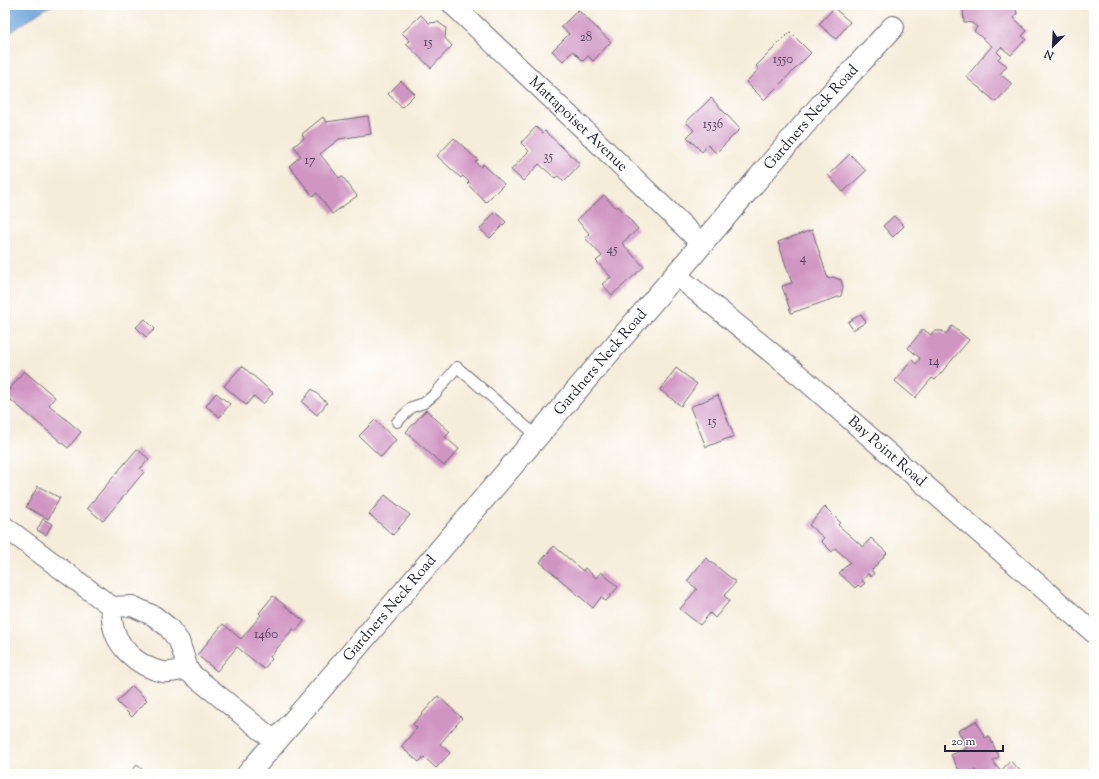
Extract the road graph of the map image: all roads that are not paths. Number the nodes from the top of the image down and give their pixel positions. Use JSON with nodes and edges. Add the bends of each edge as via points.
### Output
{"nodes":[{"id":1,"x":453,"y":5,"type":"edge"},
{"id":2,"x":892,"y":27,"type":"dead end"},
{"id":3,"x":702,"y":244,"type":"junction"},
{"id":4,"x":676,"y":275,"type":"junction"},
{"id":5,"x":397,"y":422,"type":"dead end"},
{"id":6,"x":537,"y":436,"type":"junction"},
{"id":7,"x":5,"y":527,"type":"edge"},
{"id":8,"x":112,"y":607,"type":"junction"},
{"id":9,"x":1094,"y":633,"type":"edge"},
{"id":10,"x":188,"y":669,"type":"junction"},
{"id":11,"x":276,"y":742,"type":"junction"},
{"id":12,"x":248,"y":774,"type":"edge"}],
"edges":[{"from":1,"to":3,"type":"street","name":"Mattapoiset Avenue"},
{"from":2,"to":3,"type":"street","name":"Gardners Neck Road","via":[[821,105]]},
{"from":3,"to":4,"type":"street","name":"Gardners Neck Road"},
{"from":4,"to":6,"type":"street","name":"Gardners Neck Road"},
{"from":4,"to":9,"type":"street","name":"Bay Point Road","via":[[805,380]]},
{"from":5,"to":6,"type":"lane","via":[[412,407],[424,403],[435,394],[457,367]]},
{"from":6,"to":11,"type":"street","name":"Gardners Neck Road"},
{"from":7,"to":8,"type":"street"},
{"from":8,"to":10,"type":"street","via":[[132,606],[154,616],[168,627],[180,641]]},
{"from":8,"to":10,"type":"street","via":[[115,633],[128,654],[144,665],[164,672]]},
{"from":10,"to":11,"type":"street"},
{"from":11,"to":12,"type":"street","name":"Gardners Neck Road"}]}
